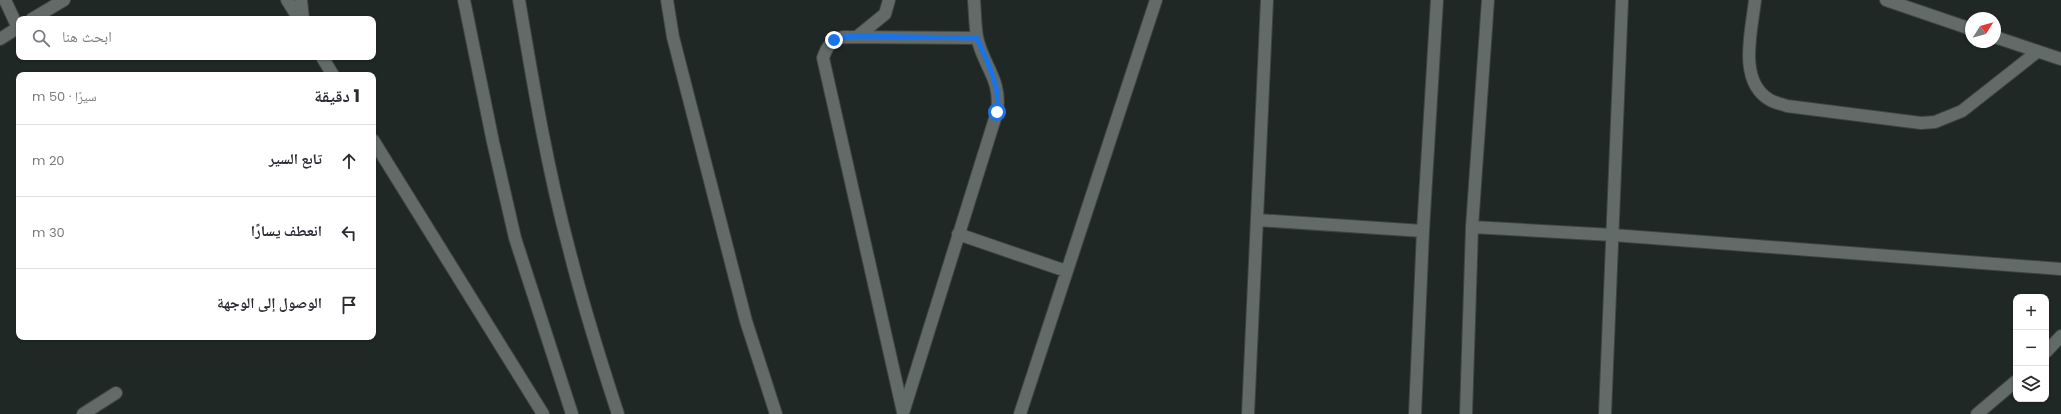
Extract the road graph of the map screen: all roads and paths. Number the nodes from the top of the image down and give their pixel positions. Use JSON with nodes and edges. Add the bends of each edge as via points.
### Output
{"nodes":[{"id":1,"x":5,"y":0,"type":"edge"},
{"id":2,"x":64,"y":0,"type":"edge"},
{"id":3,"x":287,"y":0,"type":"edge"},
{"id":4,"x":301,"y":0,"type":"edge"},
{"id":5,"x":464,"y":0,"type":"edge"},
{"id":6,"x":519,"y":0,"type":"edge"},
{"id":7,"x":667,"y":0,"type":"edge"},
{"id":8,"x":889,"y":0,"type":"edge"},
{"id":9,"x":974,"y":0,"type":"edge"},
{"id":10,"x":1156,"y":0,"type":"edge"},
{"id":11,"x":1267,"y":0,"type":"edge"},
{"id":12,"x":1437,"y":0,"type":"edge"},
{"id":13,"x":1488,"y":0,"type":"edge"},
{"id":14,"x":1622,"y":0,"type":"edge"},
{"id":15,"x":1755,"y":0,"type":"edge"},
{"id":16,"x":1886,"y":0,"type":"edge"},
{"id":17,"x":37,"y":16,"type":"edge"},
{"id":18,"x":297,"y":16,"type":"edge"},
{"id":19,"x":303,"y":16,"type":"edge"},
{"id":20,"x":16,"y":23,"type":"edge"},
{"id":21,"x":1965,"y":27,"type":"edge"},
{"id":22,"x":16,"y":28,"type":"edge"},
{"id":23,"x":858,"y":36,"type":"junction"},
{"id":24,"x":977,"y":38,"type":"junction"},
{"id":25,"x":0,"y":39,"type":"edge"},
{"id":26,"x":2001,"y":39,"type":"edge"},
{"id":27,"x":2037,"y":52,"type":"junction"},
{"id":28,"x":2061,"y":59,"type":"edge"},
{"id":29,"x":324,"y":60,"type":"edge"},
{"id":30,"x":331,"y":72,"type":"edge"},
{"id":31,"x":376,"y":145,"type":"edge"},
{"id":32,"x":1257,"y":220,"type":"junction"},
{"id":33,"x":1472,"y":227,"type":"junction"},
{"id":34,"x":1423,"y":231,"type":"junction"},
{"id":35,"x":958,"y":234,"type":"junction"},
{"id":36,"x":1613,"y":235,"type":"junction"},
{"id":37,"x":2061,"y":269,"type":"edge"},
{"id":38,"x":1066,"y":271,"type":"junction"},
{"id":39,"x":2061,"y":336,"type":"edge"},
{"id":40,"x":2049,"y":349,"type":"edge"},
{"id":41,"x":2013,"y":384,"type":"edge"},
{"id":42,"x":116,"y":393,"type":"dead end"},
{"id":43,"x":903,"y":413,"type":"edge"},
{"id":44,"x":83,"y":414,"type":"edge"},
{"id":45,"x":542,"y":414,"type":"edge"},
{"id":46,"x":572,"y":414,"type":"edge"},
{"id":47,"x":618,"y":414,"type":"edge"},
{"id":48,"x":776,"y":414,"type":"edge"},
{"id":49,"x":1020,"y":414,"type":"edge"},
{"id":50,"x":1248,"y":414,"type":"edge"},
{"id":51,"x":1415,"y":414,"type":"edge"},
{"id":52,"x":1466,"y":414,"type":"edge"},
{"id":53,"x":1605,"y":414,"type":"edge"},
{"id":54,"x":1977,"y":414,"type":"edge"}],
"edges":[{"from":1,"to":20,"type":"street"},
{"from":2,"to":17,"type":"street"},
{"from":3,"to":18,"type":"street"},
{"from":4,"to":19,"type":"street"},
{"from":5,"to":46,"type":"street","via":[[515,238]]},
{"from":6,"to":47,"type":"street","via":[[530,67],[568,248]]},
{"from":7,"to":48,"type":"street","via":[[674,37],[746,321]]},
{"from":8,"to":23,"type":"street","via":[[885,14]]},
{"from":9,"to":24,"type":"street"},
{"from":10,"to":38,"type":"street"},
{"from":11,"to":32,"type":"street"},
{"from":12,"to":34,"type":"street"},
{"from":13,"to":33,"type":"street"},
{"from":14,"to":36,"type":"street"},
{"from":15,"to":27,"type":"street","via":[[1749,69],[1756,87],[1769,100],[1787,106],[1921,123],[1935,122],[1962,111]]},
{"from":16,"to":21,"type":"street"},
{"from":22,"to":25,"type":"street"},
{"from":23,"to":24,"type":"street"},
{"from":23,"to":43,"type":"street","via":[[834,40],[826,48],[823,58]]},
{"from":24,"to":35,"type":"street","via":[[999,99]]},
{"from":26,"to":27,"type":"street"},
{"from":27,"to":28,"type":"street"},
{"from":29,"to":30,"type":"street"},
{"from":31,"to":45,"type":"street"},
{"from":32,"to":34,"type":"street"},
{"from":32,"to":50,"type":"street"},
{"from":33,"to":36,"type":"street"},
{"from":33,"to":52,"type":"street"},
{"from":34,"to":51,"type":"street"},
{"from":35,"to":38,"type":"street"},
{"from":35,"to":43,"type":"street"},
{"from":36,"to":37,"type":"street"},
{"from":36,"to":53,"type":"street"},
{"from":38,"to":49,"type":"street"},
{"from":39,"to":40,"type":"street"},
{"from":41,"to":54,"type":"street"},
{"from":42,"to":44,"type":"street"}]}
